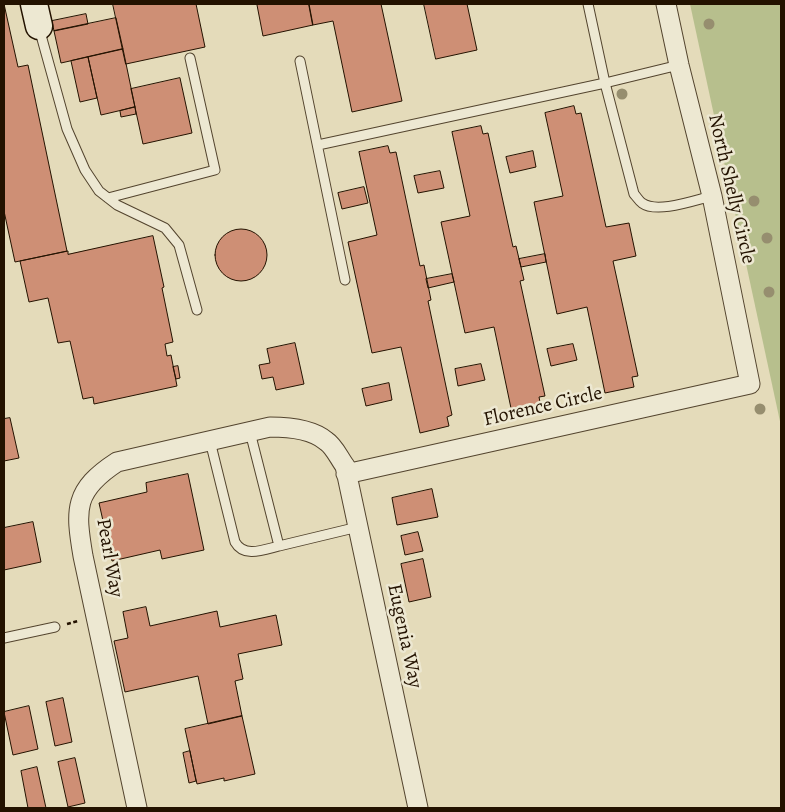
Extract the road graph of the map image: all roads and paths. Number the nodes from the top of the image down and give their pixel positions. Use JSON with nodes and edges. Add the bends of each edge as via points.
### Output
{"nodes":[{"id":1,"x":588,"y":4,"type":"edge"},
{"id":2,"x":666,"y":4,"type":"edge"},
{"id":3,"x":36,"y":15,"type":"edge"},
{"id":4,"x":190,"y":58,"type":"dead end"},
{"id":5,"x":300,"y":61,"type":"dead end"},
{"id":6,"x":679,"y":65,"type":"junction"},
{"id":7,"x":606,"y":83,"type":"junction"},
{"id":8,"x":318,"y":145,"type":"junction"},
{"id":9,"x":712,"y":196,"type":"junction"},
{"id":10,"x":108,"y":198,"type":"junction"},
{"id":11,"x":345,"y":280,"type":"dead end"},
{"id":12,"x":197,"y":310,"type":"dead end"},
{"id":13,"x":750,"y":384,"type":"joint"},
{"id":14,"x":250,"y":432,"type":"junction"},
{"id":15,"x":210,"y":441,"type":"junction"},
{"id":16,"x":346,"y":474,"type":"junction"},
{"id":17,"x":358,"y":527,"type":"junction"},
{"id":18,"x":279,"y":546,"type":"junction"},
{"id":19,"x":55,"y":627,"type":"dead end"},
{"id":20,"x":4,"y":638,"type":"edge"},
{"id":21,"x":137,"y":808,"type":"edge"},
{"id":22,"x":418,"y":808,"type":"edge"}],
"edges":[{"from":1,"to":7,"type":"lane"},
{"from":2,"to":6,"type":"street","name":"North Shelly Circle"},
{"from":3,"to":10,"type":"lane","via":[[67,129],[85,170],[99,191]]},
{"from":4,"to":10,"type":"lane","via":[[215,170]]},
{"from":5,"to":8,"type":"lane"},
{"from":6,"to":7,"type":"lane"},
{"from":6,"to":9,"type":"street","name":"North Shelly Circle"},
{"from":7,"to":8,"type":"lane"},
{"from":7,"to":9,"type":"lane","via":[[630,182],[642,203],[664,207]]},
{"from":8,"to":11,"type":"lane"},
{"from":9,"to":13,"type":"street","name":"North Shelly Circle"},
{"from":10,"to":12,"type":"lane","via":[[165,228],[179,245]]},
{"from":13,"to":16,"type":"street","name":"Florence Circle"},
{"from":14,"to":15,"type":"street","name":"Pearl Way"},
{"from":14,"to":16,"type":"street","name":"Pearl Way","via":[[289,427],[313,434],[327,441]]},
{"from":14,"to":18,"type":"lane"},
{"from":15,"to":18,"type":"lane","via":[[238,548],[245,552]]},
{"from":15,"to":21,"type":"street","name":"Pearl Way","via":[[117,462],[99,474],[78,509],[83,556]]},
{"from":16,"to":17,"type":"street","name":"Eugenia Way"},
{"from":17,"to":18,"type":"lane"},
{"from":17,"to":22,"type":"street","name":"Eugenia Way"},
{"from":19,"to":20,"type":"lane"}]}
